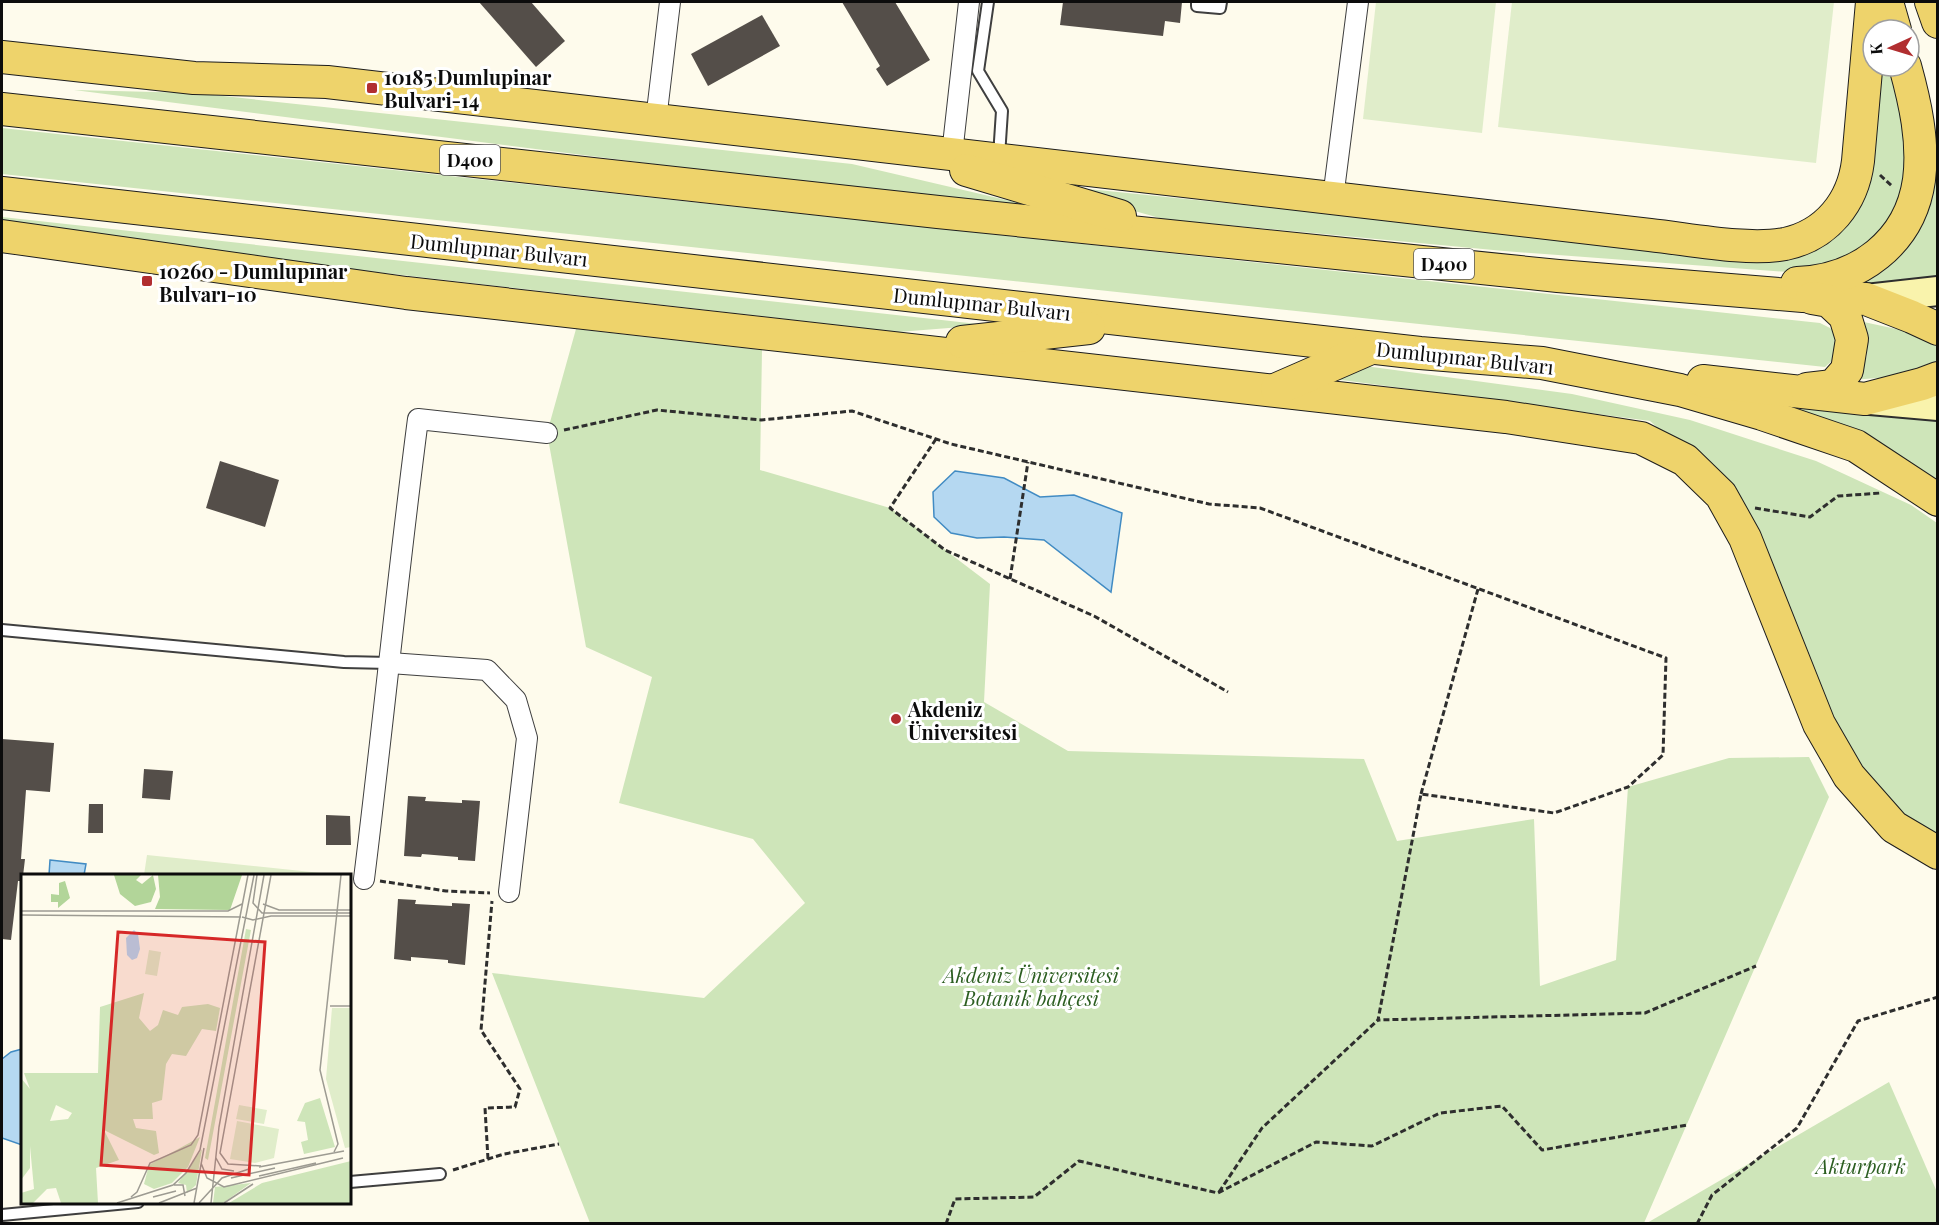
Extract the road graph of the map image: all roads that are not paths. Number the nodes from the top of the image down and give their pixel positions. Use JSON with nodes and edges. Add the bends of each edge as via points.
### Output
{"nodes":[{"id":1,"x":670,"y":2,"type":"edge"},
{"id":2,"x":969,"y":2,"type":"edge"},
{"id":3,"x":988,"y":2,"type":"edge"},
{"id":4,"x":1197,"y":2,"type":"edge"},
{"id":5,"x":1221,"y":2,"type":"edge"},
{"id":6,"x":1358,"y":2,"type":"edge"},
{"id":7,"x":1872,"y":2,"type":"edge"},
{"id":8,"x":1887,"y":2,"type":"edge"},
{"id":9,"x":1931,"y":2,"type":"edge"},
{"id":10,"x":1892,"y":18,"type":"edge"},
{"id":11,"x":1938,"y":22,"type":"edge"},
{"id":12,"x":2,"y":57,"type":"edge"},
{"id":13,"x":1909,"y":80,"type":"edge"},
{"id":14,"x":2,"y":109,"type":"edge"},
{"id":15,"x":656,"y":120,"type":"junction"},
{"id":16,"x":885,"y":146,"type":"junction"},
{"id":17,"x":1938,"y":147,"type":"edge"},
{"id":18,"x":952,"y":154,"type":"junction"},
{"id":19,"x":999,"y":160,"type":"junction"},
{"id":20,"x":2,"y":193,"type":"edge"},
{"id":21,"x":1333,"y":198,"type":"junction"},
{"id":22,"x":2,"y":236,"type":"edge"},
{"id":23,"x":1195,"y":238,"type":"junction"},
{"id":24,"x":1694,"y":286,"type":"junction"},
{"id":25,"x":1938,"y":291,"type":"edge"},
{"id":26,"x":1803,"y":296,"type":"junction"},
{"id":27,"x":1866,"y":299,"type":"junction"},
{"id":28,"x":1146,"y":322,"type":"junction"},
{"id":29,"x":1938,"y":329,"type":"edge"},
{"id":30,"x":905,"y":348,"type":"junction"},
{"id":31,"x":1373,"y":348,"type":"junction"},
{"id":32,"x":1542,"y":363,"type":"junction"},
{"id":33,"x":1938,"y":378,"type":"edge"},
{"id":34,"x":1276,"y":390,"type":"junction"},
{"id":35,"x":1791,"y":391,"type":"junction"},
{"id":36,"x":1865,"y":399,"type":"junction"},
{"id":37,"x":1938,"y":406,"type":"edge"},
{"id":38,"x":548,"y":433,"type":"road end"},
{"id":39,"x":1938,"y":500,"type":"edge"},
{"id":40,"x":2,"y":630,"type":"edge"},
{"id":41,"x":390,"y":663,"type":"junction"},
{"id":42,"x":1938,"y":853,"type":"edge"},
{"id":43,"x":364,"y":879,"type":"road end"},
{"id":44,"x":509,"y":892,"type":"dead end"},
{"id":45,"x":440,"y":1174,"type":"road end"},
{"id":46,"x":351,"y":1182,"type":"edge"},
{"id":47,"x":127,"y":1204,"type":"edge"},
{"id":48,"x":2,"y":1215,"type":"edge"}],
"edges":[{"from":1,"to":15,"type":"street"},
{"from":2,"to":18,"type":"street"},
{"from":3,"to":19,"type":"lane","via":[[978,70],[1002,111]]},
{"from":4,"to":5,"type":"lane","via":[[1197,6],[1220,8]]},
{"from":6,"to":21,"type":"street"},
{"from":7,"to":21,"type":"main road","via":[[1856,177],[1834,217],[1799,240],[1771,246],[1731,244]]},
{"from":8,"to":10,"type":"main road"},
{"from":9,"to":11,"type":"main road"},
{"from":12,"to":15,"type":"main road","via":[[194,78],[327,82]]},
{"from":13,"to":17,"type":"main road"},
{"from":13,"to":24,"type":"main road","via":[[1920,146],[1919,180],[1903,224],[1888,246],[1857,269],[1831,278]]},
{"from":14,"to":23,"type":"main road","number":"D400"},
{"from":15,"to":16,"type":"main road"},
{"from":16,"to":18,"type":"main road"},
{"from":16,"to":23,"type":"main road"},
{"from":18,"to":19,"type":"main road"},
{"from":19,"to":21,"type":"main road"},
{"from":20,"to":28,"type":"main road","name":"Dumlupınar Bulvarı"},
{"from":22,"to":30,"type":"main road","via":[[406,293]]},
{"from":23,"to":24,"type":"main road","number":"D400","via":[[1558,276]]},
{"from":24,"to":26,"type":"main road","number":"D400"},
{"from":25,"to":27,"type":"main road","number":"D400"},
{"from":26,"to":27,"type":"main road","number":"D400"},
{"from":26,"to":35,"type":"main road","via":[[1829,301],[1845,316],[1852,339],[1847,370],[1833,386]]},
{"from":27,"to":29,"type":"main road"},
{"from":28,"to":30,"type":"main road"},
{"from":28,"to":31,"type":"main road","name":"Dumlupınar Bulvarı"},
{"from":30,"to":34,"type":"main road"},
{"from":31,"to":32,"type":"main road","name":"Dumlupınar Bulvarı"},
{"from":31,"to":34,"type":"main road"},
{"from":32,"to":35,"type":"main road"},
{"from":32,"to":39,"type":"main road","name":"Dumlupınar Bulvarı","via":[[1680,390],[1856,446]]},
{"from":33,"to":36,"type":"main road"},
{"from":34,"to":42,"type":"main road","via":[[1506,417],[1641,438],[1685,460],[1721,495],[1745,538],[1819,724],[1849,776],[1894,826]]},
{"from":35,"to":36,"type":"main road"},
{"from":36,"to":37,"type":"main road"},
{"from":38,"to":41,"type":"street","via":[[418,419]]},
{"from":40,"to":41,"type":"lane"},
{"from":41,"to":43,"type":"street"},
{"from":41,"to":44,"type":"street","via":[[487,670],[516,700],[527,738]]},
{"from":45,"to":46,"type":"lane"},
{"from":47,"to":48,"type":"lane"}]}
